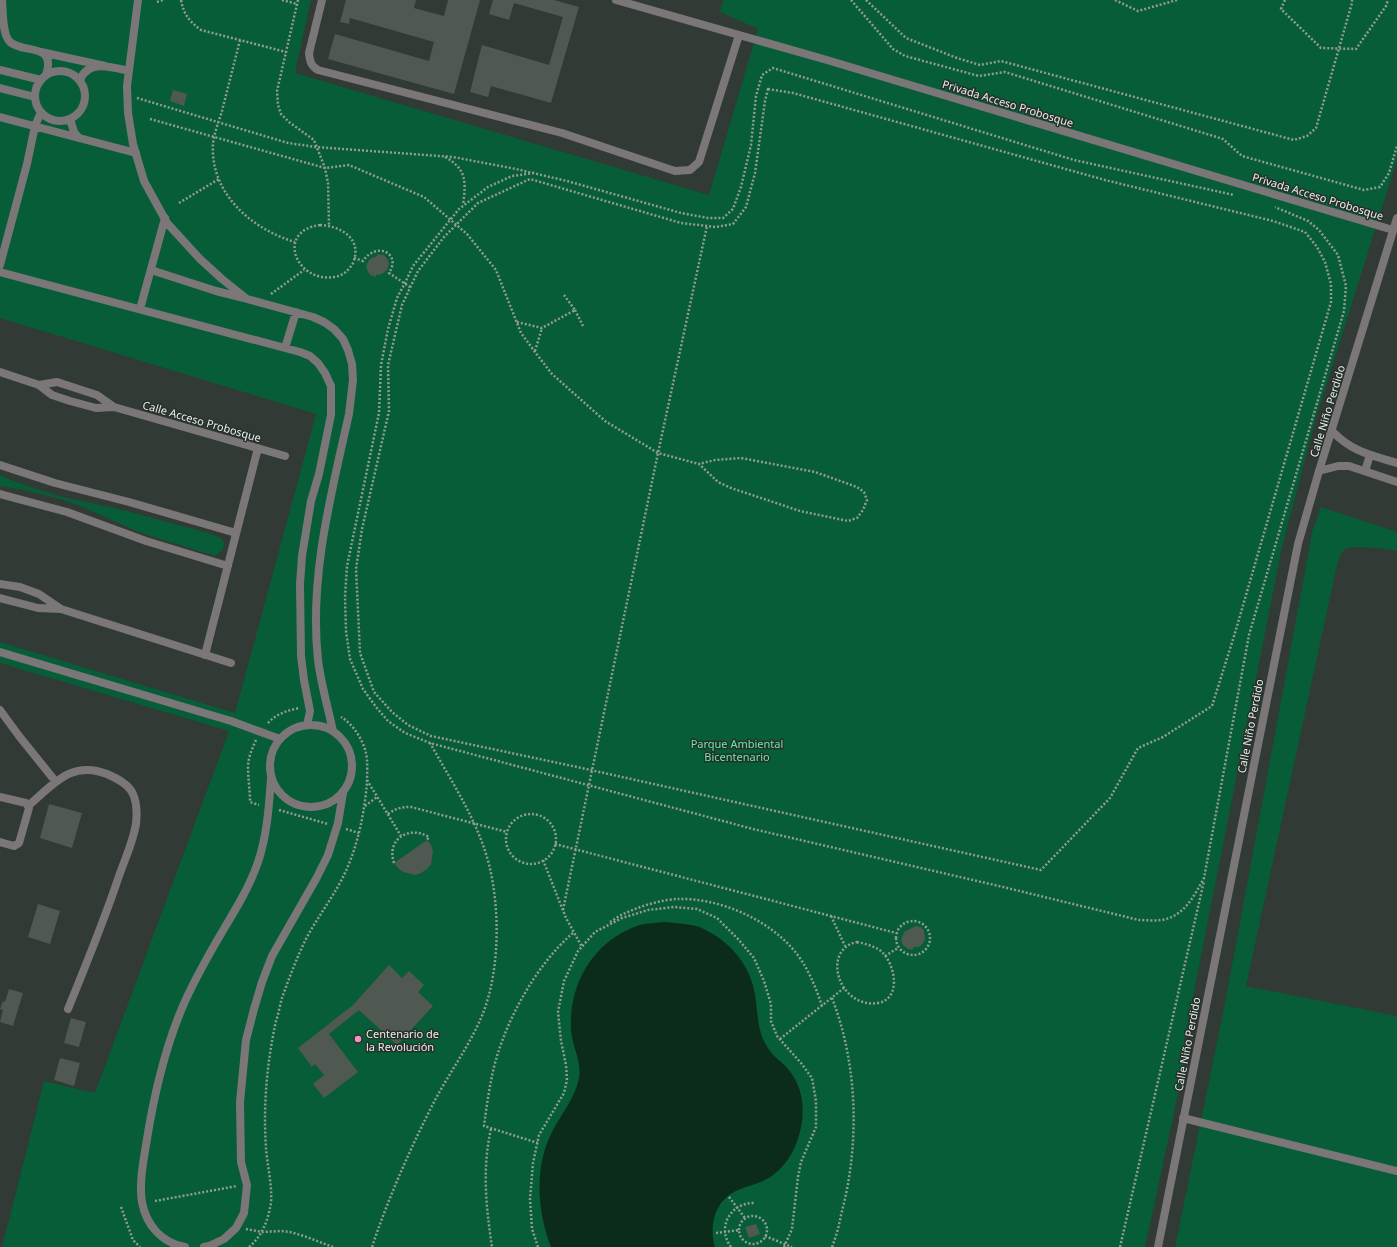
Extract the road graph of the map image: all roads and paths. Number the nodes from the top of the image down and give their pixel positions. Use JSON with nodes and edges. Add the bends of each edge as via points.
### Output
{"nodes":[{"id":1,"x":2,"y":0,"type":"edge"},
{"id":2,"x":138,"y":0,"type":"edge"},
{"id":3,"x":163,"y":0,"type":"edge"},
{"id":4,"x":181,"y":0,"type":"edge"},
{"id":5,"x":184,"y":0,"type":"edge"},
{"id":6,"x":282,"y":0,"type":"edge"},
{"id":7,"x":322,"y":0,"type":"edge"},
{"id":8,"x":616,"y":0,"type":"edge"},
{"id":9,"x":851,"y":0,"type":"edge"},
{"id":10,"x":866,"y":0,"type":"edge"},
{"id":11,"x":1115,"y":0,"type":"edge"},
{"id":12,"x":1177,"y":0,"type":"edge"},
{"id":13,"x":1285,"y":0,"type":"edge"},
{"id":14,"x":1352,"y":0,"type":"edge"},
{"id":15,"x":1388,"y":0,"type":"edge"},
{"id":16,"x":157,"y":2,"type":"dead end"},
{"id":17,"x":297,"y":2,"type":"edge"},
{"id":18,"x":183,"y":8,"type":"junction"},
{"id":19,"x":739,"y":35,"type":"junction"},
{"id":20,"x":240,"y":40,"type":"junction"},
{"id":21,"x":40,"y":52,"type":"junction"},
{"id":22,"x":286,"y":52,"type":"junction"},
{"id":23,"x":105,"y":66,"type":"junction"},
{"id":24,"x":0,"y":70,"type":"edge"},
{"id":25,"x":129,"y":71,"type":"junction"},
{"id":26,"x":44,"y":78,"type":"junction"},
{"id":27,"x":80,"y":80,"type":"junction"},
{"id":28,"x":0,"y":88,"type":"edge"},
{"id":29,"x":127,"y":96,"type":"junction"},
{"id":30,"x":36,"y":97,"type":"junction"},
{"id":31,"x":41,"y":112,"type":"junction"},
{"id":32,"x":0,"y":117,"type":"edge"},
{"id":33,"x":70,"y":119,"type":"junction"},
{"id":34,"x":150,"y":119,"type":"dead end"},
{"id":35,"x":219,"y":122,"type":"junction"},
{"id":36,"x":35,"y":126,"type":"junction"},
{"id":37,"x":215,"y":137,"type":"junction"},
{"id":38,"x":79,"y":138,"type":"junction"},
{"id":39,"x":1397,"y":146,"type":"edge"},
{"id":40,"x":316,"y":147,"type":"junction"},
{"id":41,"x":136,"y":153,"type":"junction"},
{"id":42,"x":444,"y":156,"type":"junction"},
{"id":43,"x":325,"y":168,"type":"junction"},
{"id":44,"x":534,"y":173,"type":"junction"},
{"id":45,"x":220,"y":179,"type":"junction"},
{"id":46,"x":1234,"y":195,"type":"dead end"},
{"id":47,"x":179,"y":203,"type":"dead end"},
{"id":48,"x":463,"y":206,"type":"junction"},
{"id":49,"x":1272,"y":206,"type":"dead end"},
{"id":50,"x":165,"y":218,"type":"junction"},
{"id":51,"x":1397,"y":218,"type":"edge"},
{"id":52,"x":450,"y":220,"type":"junction"},
{"id":53,"x":329,"y":225,"type":"junction"},
{"id":54,"x":456,"y":225,"type":"junction"},
{"id":55,"x":707,"y":226,"type":"junction"},
{"id":56,"x":1393,"y":230,"type":"junction"},
{"id":57,"x":295,"y":242,"type":"junction"},
{"id":58,"x":354,"y":258,"type":"junction"},
{"id":59,"x":0,"y":265,"type":"edge"},
{"id":60,"x":151,"y":270,"type":"junction"},
{"id":61,"x":304,"y":270,"type":"junction"},
{"id":62,"x":0,"y":272,"type":"edge"},
{"id":63,"x":404,"y":283,"type":"junction"},
{"id":64,"x":410,"y":287,"type":"junction"},
{"id":65,"x":564,"y":295,"type":"dead end"},
{"id":66,"x":247,"y":299,"type":"junction"},
{"id":67,"x":260,"y":302,"type":"junction"},
{"id":68,"x":140,"y":309,"type":"junction"},
{"id":69,"x":575,"y":310,"type":"junction"},
{"id":70,"x":296,"y":312,"type":"junction"},
{"id":71,"x":517,"y":322,"type":"junction"},
{"id":72,"x":584,"y":326,"type":"dead end"},
{"id":73,"x":542,"y":328,"type":"junction"},
{"id":74,"x":285,"y":348,"type":"junction"},
{"id":75,"x":535,"y":352,"type":"junction"},
{"id":76,"x":0,"y":372,"type":"edge"},
{"id":77,"x":40,"y":385,"type":"junction"},
{"id":78,"x":114,"y":407,"type":"junction"},
{"id":79,"x":1332,"y":431,"type":"junction"},
{"id":80,"x":258,"y":448,"type":"junction"},
{"id":81,"x":658,"y":453,"type":"junction"},
{"id":82,"x":1370,"y":454,"type":"junction"},
{"id":83,"x":285,"y":456,"type":"dead end"},
{"id":84,"x":1397,"y":463,"type":"edge"},
{"id":85,"x":699,"y":464,"type":"junction"},
{"id":86,"x":0,"y":465,"type":"edge"},
{"id":87,"x":1319,"y":471,"type":"junction"},
{"id":88,"x":1365,"y":471,"type":"junction"},
{"id":89,"x":1397,"y":482,"type":"edge"},
{"id":90,"x":0,"y":494,"type":"edge"},
{"id":91,"x":236,"y":533,"type":"junction"},
{"id":92,"x":228,"y":566,"type":"junction"},
{"id":93,"x":0,"y":584,"type":"edge"},
{"id":94,"x":0,"y":598,"type":"edge"},
{"id":95,"x":61,"y":609,"type":"junction"},
{"id":96,"x":0,"y":652,"type":"edge"},
{"id":97,"x":205,"y":655,"type":"junction"},
{"id":98,"x":231,"y":663,"type":"dead end"},
{"id":99,"x":310,"y":706,"type":"junction"},
{"id":100,"x":0,"y":710,"type":"edge"},
{"id":101,"x":328,"y":710,"type":"junction"},
{"id":102,"x":307,"y":725,"type":"junction"},
{"id":103,"x":333,"y":731,"type":"junction"},
{"id":104,"x":260,"y":732,"type":"junction"},
{"id":105,"x":280,"y":739,"type":"junction"},
{"id":106,"x":430,"y":743,"type":"junction"},
{"id":107,"x":592,"y":770,"type":"junction"},
{"id":108,"x":271,"y":778,"type":"junction"},
{"id":109,"x":367,"y":780,"type":"junction"},
{"id":110,"x":56,"y":782,"type":"junction"},
{"id":111,"x":589,"y":785,"type":"junction"},
{"id":112,"x":343,"y":793,"type":"junction"},
{"id":113,"x":0,"y":797,"type":"edge"},
{"id":114,"x":377,"y":797,"type":"junction"},
{"id":115,"x":28,"y":806,"type":"junction"},
{"id":116,"x":365,"y":806,"type":"junction"},
{"id":117,"x":268,"y":808,"type":"junction"},
{"id":118,"x":388,"y":814,"type":"junction"},
{"id":119,"x":475,"y":824,"type":"junction"},
{"id":120,"x":337,"y":827,"type":"junction"},
{"id":121,"x":507,"y":832,"type":"junction"},
{"id":122,"x":359,"y":833,"type":"junction"},
{"id":123,"x":401,"y":836,"type":"junction"},
{"id":124,"x":426,"y":840,"type":"dead end"},
{"id":125,"x":0,"y":842,"type":"edge"},
{"id":126,"x":555,"y":844,"type":"junction"},
{"id":127,"x":576,"y":849,"type":"junction"},
{"id":128,"x":544,"y":860,"type":"junction"},
{"id":129,"x":394,"y":863,"type":"dead end"},
{"id":130,"x":1204,"y":878,"type":"junction"},
{"id":131,"x":563,"y":910,"type":"junction"},
{"id":132,"x":831,"y":916,"type":"junction"},
{"id":133,"x":574,"y":932,"type":"junction"},
{"id":134,"x":595,"y":932,"type":"junction"},
{"id":135,"x":896,"y":933,"type":"junction"},
{"id":136,"x":845,"y":946,"type":"junction"},
{"id":137,"x":582,"y":947,"type":"junction"},
{"id":138,"x":898,"y":948,"type":"junction"},
{"id":139,"x":885,"y":956,"type":"junction"},
{"id":140,"x":844,"y":988,"type":"junction"},
{"id":141,"x":832,"y":998,"type":"junction"},
{"id":142,"x":822,"y":1006,"type":"junction"},
{"id":143,"x":68,"y":1010,"type":"dead end"},
{"id":144,"x":780,"y":1039,"type":"junction"},
{"id":145,"x":1183,"y":1118,"type":"junction"},
{"id":146,"x":491,"y":1128,"type":"junction"},
{"id":147,"x":538,"y":1143,"type":"junction"},
{"id":148,"x":1397,"y":1171,"type":"edge"},
{"id":149,"x":239,"y":1186,"type":"dead end"},
{"id":150,"x":729,"y":1197,"type":"dead end"},
{"id":151,"x":155,"y":1201,"type":"dead end"},
{"id":152,"x":755,"y":1203,"type":"dead end"},
{"id":153,"x":120,"y":1207,"type":"dead end"},
{"id":154,"x":737,"y":1208,"type":"junction"},
{"id":155,"x":746,"y":1218,"type":"junction"},
{"id":156,"x":236,"y":1228,"type":"junction"},
{"id":157,"x":739,"y":1230,"type":"junction"},
{"id":158,"x":262,"y":1232,"type":"junction"},
{"id":159,"x":725,"y":1232,"type":"junction"},
{"id":160,"x":716,"y":1234,"type":"dead end"},
{"id":161,"x":765,"y":1236,"type":"junction"},
{"id":162,"x":785,"y":1246,"type":"edge"},
{"id":163,"x":140,"y":1247,"type":"edge"},
{"id":164,"x":185,"y":1247,"type":"edge"},
{"id":165,"x":204,"y":1247,"type":"edge"},
{"id":166,"x":249,"y":1247,"type":"edge"},
{"id":167,"x":334,"y":1247,"type":"edge"},
{"id":168,"x":372,"y":1247,"type":"edge"},
{"id":169,"x":492,"y":1247,"type":"edge"},
{"id":170,"x":538,"y":1247,"type":"edge"},
{"id":171,"x":731,"y":1247,"type":"edge"},
{"id":172,"x":792,"y":1247,"type":"edge"},
{"id":173,"x":832,"y":1247,"type":"edge"},
{"id":174,"x":1120,"y":1247,"type":"edge"},
{"id":175,"x":1158,"y":1247,"type":"edge"}],
"edges":[{"from":1,"to":21,"type":"street","via":[[7,38],[13,44]]},
{"from":2,"to":25,"type":"street"},
{"from":3,"to":16,"type":"path"},
{"from":4,"to":18,"type":"path"},
{"from":5,"to":18,"type":"path"},
{"from":6,"to":17,"type":"path"},
{"from":7,"to":19,"type":"street","via":[[309,53],[310,62],[318,70],[562,133],[675,171],[690,170],[699,162]]},
{"from":8,"to":19,"type":"street","name":"Privada Acceso Probosque"},
{"from":9,"to":39,"type":"path","via":[[893,49],[905,56],[979,76],[1005,72],[1223,139],[1242,156],[1364,190],[1380,187],[1389,173]]},
{"from":10,"to":14,"type":"path","via":[[906,38],[957,58],[980,65],[1001,61],[1294,140],[1307,136],[1316,128]]},
{"from":11,"to":12,"type":"path","via":[[1138,11]]},
{"from":13,"to":15,"type":"path","via":[[1282,9],[1321,48],[1356,48]]},
{"from":17,"to":22,"type":"path"},
{"from":18,"to":20,"type":"path","via":[[191,23],[201,30]]},
{"from":19,"to":56,"type":"street","name":"Privada Acceso Probosque"},
{"from":20,"to":22,"type":"path"},
{"from":20,"to":35,"type":"path"},
{"from":21,"to":23,"type":"street"},
{"from":21,"to":26,"type":"street","via":[[46,58],[49,67]]},
{"from":22,"to":40,"type":"path","via":[[277,91],[278,105],[281,114],[314,140]]},
{"from":23,"to":25,"type":"street"},
{"from":23,"to":27,"type":"street","via":[[85,71]]},
{"from":24,"to":26,"type":"street"},
{"from":25,"to":29,"type":"street"},
{"from":26,"to":27,"type":"street","via":[[54,71],[62,70]]},
{"from":26,"to":30,"type":"street","via":[[36,89]]},
{"from":27,"to":33,"type":"street","via":[[86,93],[85,101],[77,115]]},
{"from":28,"to":30,"type":"street"},
{"from":29,"to":35,"type":"path"},
{"from":29,"to":41,"type":"street"},
{"from":30,"to":31,"type":"street"},
{"from":31,"to":33,"type":"street","via":[[54,120]]},
{"from":31,"to":36,"type":"street"},
{"from":32,"to":36,"type":"street"},
{"from":33,"to":38,"type":"street"},
{"from":34,"to":37,"type":"path"},
{"from":35,"to":37,"type":"path"},
{"from":35,"to":40,"type":"path","via":[[278,140]]},
{"from":36,"to":38,"type":"street"},
{"from":36,"to":59,"type":"street"},
{"from":37,"to":43,"type":"path"},
{"from":37,"to":45,"type":"path","via":[[214,164]]},
{"from":38,"to":41,"type":"street"},
{"from":40,"to":42,"type":"path"},
{"from":40,"to":43,"type":"path"},
{"from":41,"to":50,"type":"street","via":[[144,180]]},
{"from":42,"to":44,"type":"path"},
{"from":42,"to":48,"type":"path","via":[[463,173]]},
{"from":43,"to":52,"type":"path","via":[[348,165],[424,197]]},
{"from":43,"to":53,"type":"path"},
{"from":44,"to":46,"type":"path","via":[[681,213],[723,218],[733,209],[741,188],[751,145],[756,96],[762,75],[773,68],[1074,160]]},
{"from":44,"to":48,"type":"path","via":[[512,176],[488,187]]},
{"from":45,"to":47,"type":"path"},
{"from":45,"to":57,"type":"path","via":[[229,199],[239,211],[267,230]]},
{"from":48,"to":52,"type":"path"},
{"from":49,"to":130,"type":"path","via":[[1308,220],[1338,255],[1346,286],[1344,311],[1249,635]]},
{"from":50,"to":60,"type":"street"},
{"from":50,"to":66,"type":"street","via":[[200,259]]},
{"from":51,"to":56,"type":"street","name":"Calle Niño Perdido"},
{"from":52,"to":54,"type":"path"},
{"from":52,"to":63,"type":"path","via":[[413,266]]},
{"from":53,"to":57,"type":"path","via":[[306,228],[299,233]]},
{"from":53,"to":58,"type":"path","via":[[348,234],[356,250]]},
{"from":54,"to":55,"type":"path","via":[[478,203],[530,178],[681,223]]},
{"from":54,"to":64,"type":"path","via":[[418,271]]},
{"from":54,"to":71,"type":"path","via":[[467,234],[496,270]]},
{"from":55,"to":81,"type":"path"},
{"from":55,"to":107,"type":"path","via":[[733,224],[746,207],[755,173],[768,89],[793,93],[1105,180],[1273,221],[1305,232],[1325,262],[1331,284],[1331,302],[1212,706],[1164,737],[1138,748],[1110,798],[1041,870]]},
{"from":56,"to":79,"type":"street","name":"Calle Niño Perdido"},
{"from":57,"to":61,"type":"path","via":[[294,253]]},
{"from":58,"to":61,"type":"path","via":[[351,267],[335,277],[313,275]]},
{"from":58,"to":63,"type":"path","via":[[364,261],[374,251],[387,252],[393,264],[389,273]]},
{"from":60,"to":66,"type":"street"},
{"from":60,"to":68,"type":"street"},
{"from":61,"to":67,"type":"path"},
{"from":62,"to":68,"type":"street"},
{"from":63,"to":64,"type":"path"},
{"from":63,"to":106,"type":"path","via":[[388,330],[381,365],[379,413],[347,566],[346,631],[350,659],[376,707],[388,721],[405,733]]},
{"from":64,"to":107,"type":"path","via":[[402,305],[388,365],[389,411],[362,529],[356,569],[360,653],[374,692],[408,725],[431,736]]},
{"from":65,"to":69,"type":"path"},
{"from":66,"to":67,"type":"street"},
{"from":67,"to":70,"type":"street"},
{"from":68,"to":74,"type":"street"},
{"from":69,"to":72,"type":"path"},
{"from":69,"to":73,"type":"path"},
{"from":70,"to":74,"type":"street"},
{"from":70,"to":101,"type":"street","via":[[313,317],[334,329],[343,339],[352,364],[349,414],[327,511],[316,600],[318,660]]},
{"from":71,"to":73,"type":"path"},
{"from":71,"to":75,"type":"path"},
{"from":73,"to":75,"type":"path"},
{"from":74,"to":99,"type":"street","via":[[310,356],[318,363],[331,386],[331,415],[310,508],[300,584],[301,656]]},
{"from":75,"to":81,"type":"path","via":[[552,374],[605,421]]},
{"from":76,"to":77,"type":"street","name":"Calle Acceso Probosque"},
{"from":77,"to":78,"type":"street","name":"Calle Acceso Probosque","via":[[52,395],[70,401],[96,408]]},
{"from":77,"to":78,"type":"street","name":"Calle Acceso Probosque","via":[[58,382],[97,395]]},
{"from":78,"to":80,"type":"street","name":"Calle Acceso Probosque"},
{"from":79,"to":82,"type":"street","via":[[1354,449]]},
{"from":79,"to":87,"type":"street","name":"Calle Niño Perdido"},
{"from":80,"to":83,"type":"street","name":"Calle Acceso Probosque"},
{"from":80,"to":91,"type":"street"},
{"from":81,"to":85,"type":"path"},
{"from":81,"to":107,"type":"path"},
{"from":82,"to":84,"type":"street"},
{"from":82,"to":88,"type":"street"},
{"from":85,"to":85,"type":"path","via":[[718,482],[730,488],[800,511],[848,521],[857,518],[867,500],[864,492],[857,486],[815,472],[741,458]]},
{"from":86,"to":91,"type":"street","via":[[55,483]]},
{"from":87,"to":88,"type":"street","via":[[1338,466],[1349,466]]},
{"from":87,"to":145,"type":"street","name":"Calle Niño Perdido","via":[[1298,544]]},
{"from":88,"to":89,"type":"street"},
{"from":90,"to":92,"type":"street","via":[[67,512],[146,541]]},
{"from":91,"to":92,"type":"street"},
{"from":92,"to":97,"type":"street"},
{"from":93,"to":95,"type":"street","via":[[40,594]]},
{"from":94,"to":95,"type":"street","via":[[38,608]]},
{"from":95,"to":97,"type":"street"},
{"from":96,"to":104,"type":"street"},
{"from":97,"to":98,"type":"street"},
{"from":99,"to":102,"type":"street"},
{"from":99,"to":104,"type":"path","via":[[288,710],[271,719]]},
{"from":100,"to":110,"type":"street"},
{"from":101,"to":103,"type":"street"},
{"from":101,"to":109,"type":"path","via":[[346,719],[359,734],[366,753]]},
{"from":102,"to":103,"type":"street","via":[[325,727]]},
{"from":102,"to":105,"type":"street","via":[[292,730]]},
{"from":103,"to":112,"type":"street","via":[[350,753],[350,781]]},
{"from":104,"to":105,"type":"street"},
{"from":104,"to":117,"type":"path","via":[[250,753],[248,766],[250,802]]},
{"from":105,"to":108,"type":"street","via":[[272,751],[269,764]]},
{"from":106,"to":111,"type":"path"},
{"from":106,"to":119,"type":"path"},
{"from":107,"to":111,"type":"path"},
{"from":108,"to":112,"type":"street","via":[[276,790],[285,799],[309,808],[333,801]]},
{"from":108,"to":117,"type":"street"},
{"from":109,"to":114,"type":"path"},
{"from":109,"to":116,"type":"path"},
{"from":110,"to":115,"type":"street"},
{"from":110,"to":143,"type":"street","via":[[78,770],[99,771],[118,780],[132,792],[136,811],[136,824],[108,910]]},
{"from":111,"to":127,"type":"path"},
{"from":111,"to":130,"type":"path","via":[[753,829],[1139,920],[1162,920],[1181,913],[1194,897]]},
{"from":112,"to":120,"type":"street"},
{"from":113,"to":115,"type":"street","via":[[26,803]]},
{"from":114,"to":116,"type":"path"},
{"from":114,"to":118,"type":"path"},
{"from":115,"to":125,"type":"street","via":[[19,843],[14,846]]},
{"from":116,"to":122,"type":"path"},
{"from":117,"to":120,"type":"path"},
{"from":117,"to":164,"type":"street","via":[[263,843],[249,885],[180,1012],[158,1082],[150,1122],[143,1163],[142,1203],[150,1224],[161,1237]]},
{"from":118,"to":119,"type":"path","via":[[395,809],[411,807]]},
{"from":118,"to":123,"type":"path"},
{"from":119,"to":121,"type":"path"},
{"from":119,"to":168,"type":"path","via":[[484,846],[496,902],[495,962],[488,995],[481,1018],[418,1135],[382,1216]]},
{"from":120,"to":122,"type":"path"},
{"from":120,"to":156,"type":"street","via":[[316,879],[272,956],[246,1040],[240,1102],[241,1162],[247,1184],[244,1213]]},
{"from":121,"to":126,"type":"path","via":[[516,818],[528,814],[540,816],[552,827]]},
{"from":121,"to":128,"type":"path","via":[[507,848],[511,855],[525,863],[533,864]]},
{"from":122,"to":158,"type":"path","via":[[342,879],[306,939],[282,997],[267,1068],[266,1147],[271,1206]]},
{"from":123,"to":124,"type":"path","via":[[415,832],[423,833],[429,838]]},
{"from":123,"to":129,"type":"path","via":[[392,852]]},
{"from":126,"to":127,"type":"path"},
{"from":126,"to":128,"type":"path"},
{"from":127,"to":131,"type":"path"},
{"from":127,"to":132,"type":"path"},
{"from":128,"to":131,"type":"path"},
{"from":130,"to":174,"type":"path"},
{"from":131,"to":133,"type":"path"},
{"from":132,"to":135,"type":"path"},
{"from":132,"to":136,"type":"path"},
{"from":133,"to":137,"type":"path"},
{"from":133,"to":146,"type":"path","via":[[545,963],[511,1019],[491,1080],[484,1126]]},
{"from":134,"to":137,"type":"path"},
{"from":134,"to":142,"type":"path","via":[[626,913],[653,903],[678,899],[706,901],[729,907],[771,929],[791,947],[805,967]]},
{"from":134,"to":144,"type":"path","via":[[622,918],[648,910],[674,907],[697,909],[717,918],[754,958],[771,1004],[771,1022]]},
{"from":135,"to":138,"type":"path"},
{"from":135,"to":138,"type":"path","via":[[903,923],[915,920],[926,926],[930,936],[928,947],[919,954],[908,955]]},
{"from":136,"to":139,"type":"path","via":[[857,942],[875,948]]},
{"from":136,"to":140,"type":"path","via":[[837,966],[839,981]]},
{"from":137,"to":147,"type":"path","via":[[564,981],[558,1012],[567,1080],[564,1093],[539,1134]]},
{"from":138,"to":139,"type":"path"},
{"from":139,"to":140,"type":"path","via":[[892,968],[894,987],[884,1001],[861,1001]]},
{"from":140,"to":141,"type":"path"},
{"from":141,"to":142,"type":"path"},
{"from":141,"to":173,"type":"path","via":[[852,1075],[853,1121],[849,1179]]},
{"from":142,"to":144,"type":"path"},
{"from":144,"to":162,"type":"path","via":[[812,1078],[816,1101],[816,1127],[801,1162],[792,1229]]},
{"from":145,"to":148,"type":"street"},
{"from":145,"to":175,"type":"street","name":"Calle Niño Perdido"},
{"from":146,"to":147,"type":"path"},
{"from":146,"to":169,"type":"path","via":[[487,1145],[485,1180]]},
{"from":147,"to":170,"type":"path","via":[[533,1163],[530,1199],[532,1230]]},
{"from":149,"to":151,"type":"path"},
{"from":150,"to":154,"type":"path"},
{"from":152,"to":154,"type":"path"},
{"from":153,"to":163,"type":"path","via":[[133,1240]]},
{"from":154,"to":155,"type":"path"},
{"from":154,"to":159,"type":"path","via":[[727,1220]]},
{"from":155,"to":157,"type":"path"},
{"from":155,"to":161,"type":"path","via":[[754,1216],[762,1220],[766,1228]]},
{"from":156,"to":158,"type":"path"},
{"from":156,"to":165,"type":"street","via":[[224,1239]]},
{"from":157,"to":159,"type":"path"},
{"from":157,"to":161,"type":"path","via":[[741,1238],[749,1244],[758,1243]]},
{"from":158,"to":166,"type":"path"},
{"from":158,"to":167,"type":"path","via":[[290,1232]]},
{"from":159,"to":160,"type":"path"},
{"from":159,"to":171,"type":"path"},
{"from":161,"to":162,"type":"path"},
{"from":162,"to":172,"type":"path"}]}
